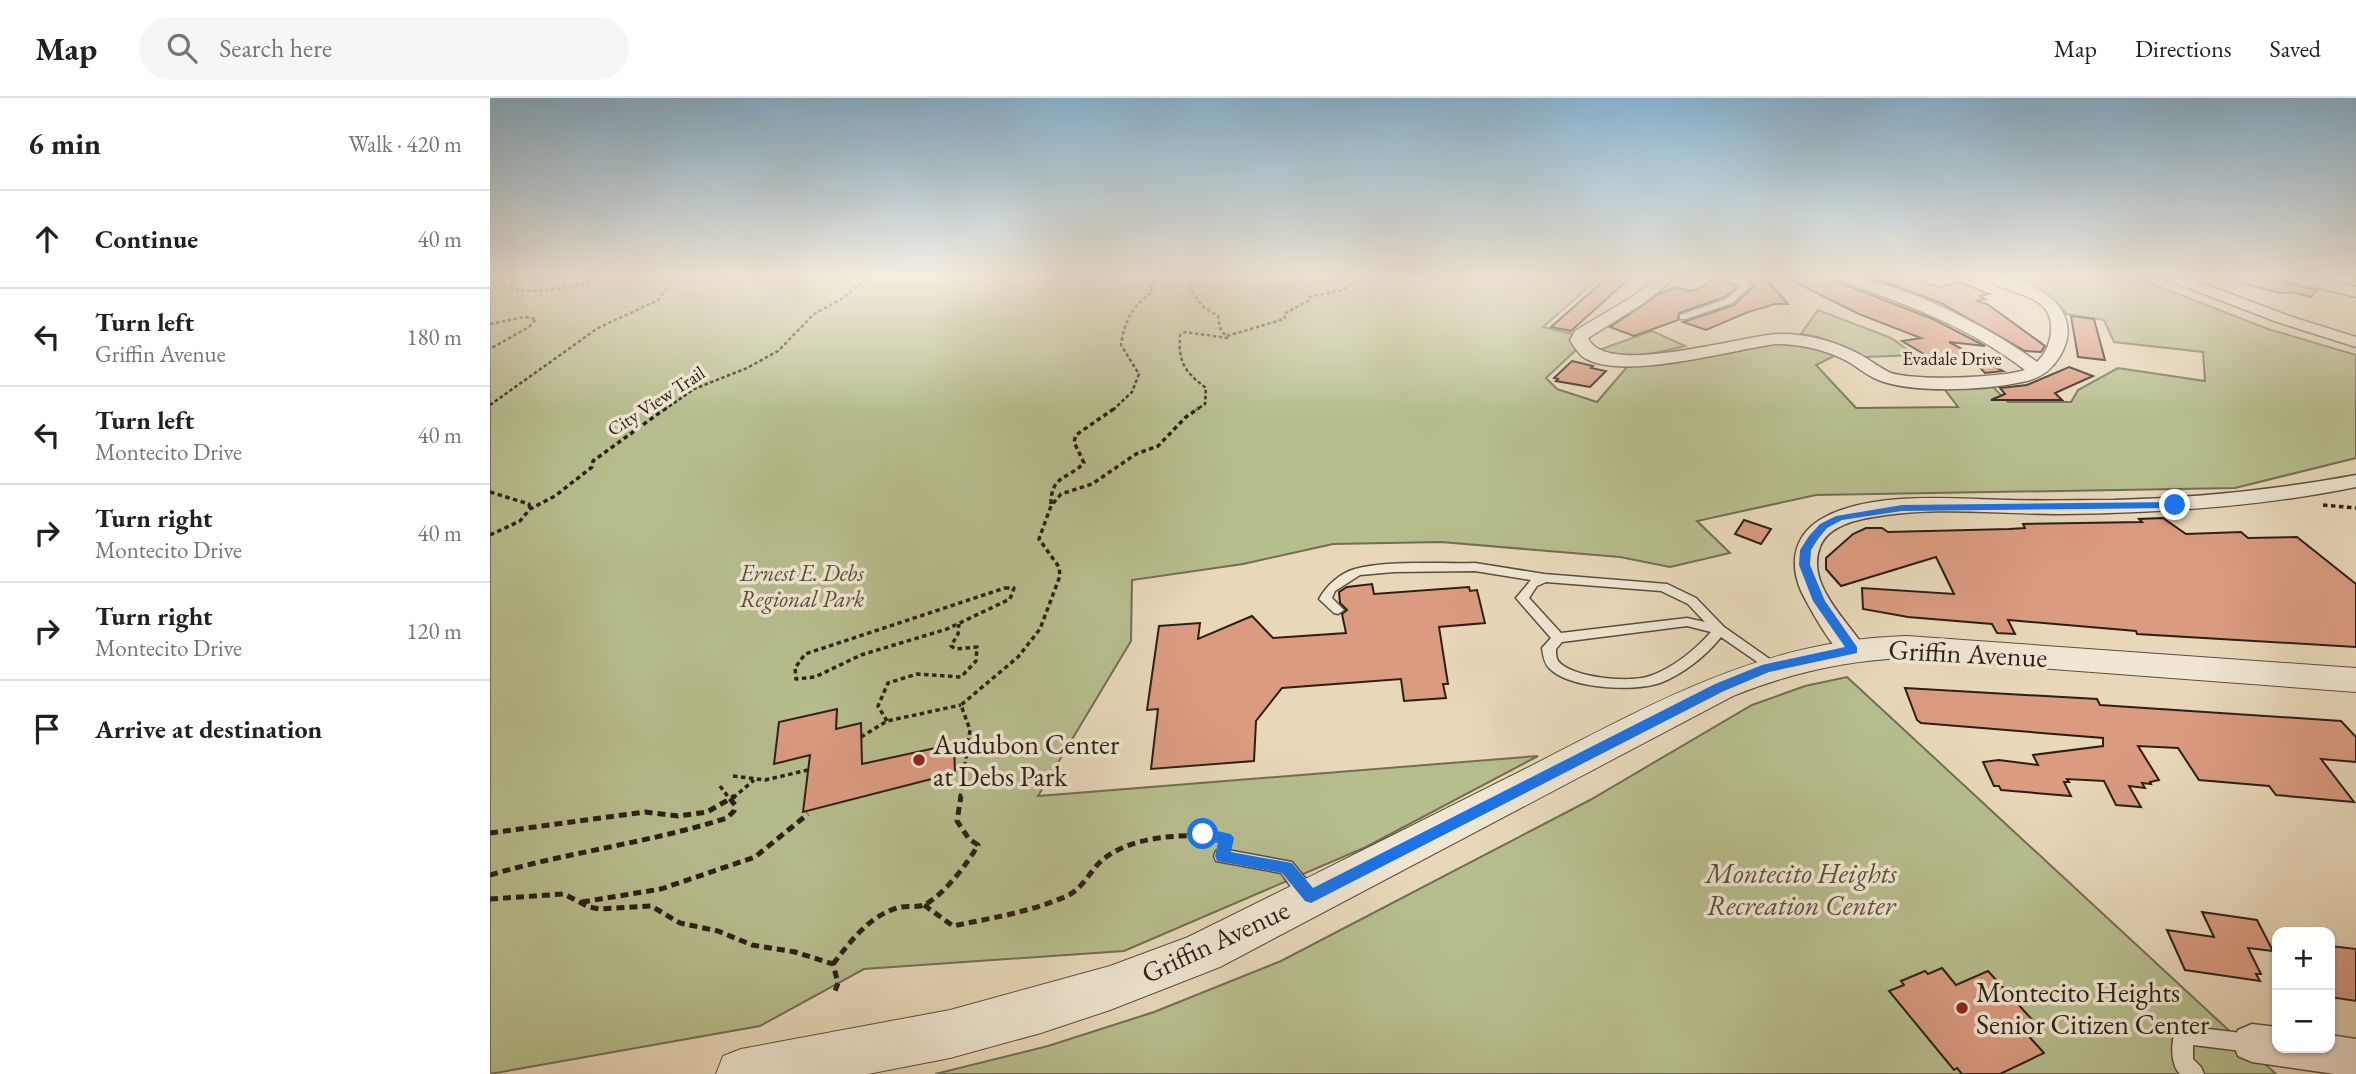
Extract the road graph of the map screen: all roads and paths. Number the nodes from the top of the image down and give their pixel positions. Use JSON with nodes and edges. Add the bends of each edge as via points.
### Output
{"nodes":[{"id":1,"x":534,"y":322,"type":"edge"},
{"id":2,"x":612,"y":322,"type":"edge"},
{"id":3,"x":808,"y":322,"type":"edge"},
{"id":4,"x":1127,"y":322,"type":"edge"},
{"id":5,"x":1219,"y":322,"type":"edge"},
{"id":6,"x":1275,"y":322,"type":"edge"},
{"id":7,"x":1602,"y":322,"type":"edge"},
{"id":8,"x":1964,"y":322,"type":"edge"},
{"id":9,"x":2058,"y":322,"type":"edge"},
{"id":10,"x":2288,"y":322,"type":"edge"},
{"id":11,"x":1227,"y":336,"type":"junction"},
{"id":12,"x":2356,"y":342,"type":"edge"},
{"id":13,"x":490,"y":349,"type":"edge"},
{"id":14,"x":2037,"y":371,"type":"junction"},
{"id":15,"x":490,"y":405,"type":"edge"},
{"id":16,"x":2356,"y":481,"type":"edge"},
{"id":17,"x":490,"y":492,"type":"edge"},
{"id":18,"x":1051,"y":506,"type":"junction"},
{"id":19,"x":530,"y":509,"type":"junction"},
{"id":20,"x":490,"y":535,"type":"edge"},
{"id":21,"x":1544,"y":578,"type":"junction"},
{"id":22,"x":1338,"y":610,"type":"dead end"},
{"id":23,"x":959,"y":624,"type":"junction"},
{"id":24,"x":1719,"y":629,"type":"junction"},
{"id":25,"x":1558,"y":638,"type":"junction"},
{"id":26,"x":1853,"y":650,"type":"junction"},
{"id":27,"x":1774,"y":667,"type":"junction"},
{"id":28,"x":2356,"y":680,"type":"edge"},
{"id":29,"x":961,"y":705,"type":"junction"},
{"id":30,"x":887,"y":721,"type":"junction"},
{"id":31,"x":861,"y":737,"type":"dead end"},
{"id":32,"x":808,"y":770,"type":"dead end"},
{"id":33,"x":733,"y":776,"type":"dead end"},
{"id":34,"x":754,"y":780,"type":"junction"},
{"id":35,"x":720,"y":786,"type":"dead end"},
{"id":36,"x":731,"y":800,"type":"junction"},
{"id":37,"x":808,"y":814,"type":"dead end"},
{"id":38,"x":490,"y":833,"type":"edge"},
{"id":39,"x":1222,"y":856,"type":"joint"},
{"id":40,"x":490,"y":875,"type":"edge"},
{"id":41,"x":1311,"y":897,"type":"junction"},
{"id":42,"x":490,"y":899,"type":"edge"},
{"id":43,"x":580,"y":902,"type":"junction"},
{"id":44,"x":924,"y":905,"type":"junction"},
{"id":45,"x":833,"y":964,"type":"junction"},
{"id":46,"x":834,"y":994,"type":"dead end"},
{"id":47,"x":2272,"y":1046,"type":"edge"},
{"id":48,"x":2321,"y":1053,"type":"edge"},
{"id":49,"x":2356,"y":1058,"type":"edge"},
{"id":50,"x":741,"y":1074,"type":"edge"},
{"id":51,"x":2194,"y":1074,"type":"edge"}],
"edges":[{"from":1,"to":13,"type":"path"},
{"from":2,"to":15,"type":"path"},
{"from":3,"to":19,"type":"path","name":"City View Trail","via":[[778,351],[694,389],[608,449],[555,496]]},
{"from":4,"to":18,"type":"path","via":[[1121,345],[1139,374],[1137,386],[1106,418],[1076,435],[1074,442],[1084,463],[1053,482]]},
{"from":5,"to":11,"type":"path"},
{"from":6,"to":11,"type":"path"},
{"from":7,"to":14,"type":"street","name":"Evadale Drive","via":[[1578,340],[1580,345],[1597,358],[1623,362],[1762,340],[1793,340],[1828,346],[1889,378],[1918,383],[2004,379]]},
{"from":8,"to":14,"type":"street"},
{"from":9,"to":14,"type":"street","via":[[2054,351]]},
{"from":10,"to":12,"type":"street"},
{"from":11,"to":18,"type":"path","via":[[1180,335],[1187,374],[1206,388],[1205,404],[1158,446],[1136,454],[1092,484],[1061,494]]},
{"from":16,"to":26,"type":"street","via":[[2225,503],[1902,508],[1839,518],[1813,538],[1804,565],[1819,601]]},
{"from":17,"to":19,"type":"path","via":[[529,504]]},
{"from":18,"to":29,"type":"path","via":[[1039,539],[1059,567],[1060,576],[1040,629],[1018,657]]},
{"from":19,"to":20,"type":"path","name":"City View Trail","via":[[520,522]]},
{"from":21,"to":22,"type":"lane","via":[[1475,567],[1357,572],[1325,598]]},
{"from":21,"to":24,"type":"lane","via":[[1663,587],[1692,601]]},
{"from":21,"to":25,"type":"lane","via":[[1533,583],[1522,598]]},
{"from":23,"to":23,"type":"path","via":[[841,663],[826,675],[796,679],[795,668],[805,654],[981,593],[1014,588],[1010,599]]},
{"from":23,"to":30,"type":"path","via":[[951,646],[977,647],[975,665],[961,677],[910,673],[888,683],[878,705]]},
{"from":24,"to":25,"type":"lane","via":[[1687,622]]},
{"from":24,"to":25,"type":"lane","via":[[1710,643],[1655,680],[1631,686],[1575,676],[1555,667],[1549,648]]},
{"from":24,"to":27,"type":"lane"},
{"from":26,"to":27,"type":"street","name":"Griffin Avenue"},
{"from":26,"to":28,"type":"street","name":"Griffin Avenue","via":[[1907,647]]},
{"from":27,"to":41,"type":"street","name":"Griffin Avenue","via":[[1720,687]]},
{"from":29,"to":30,"type":"path"},
{"from":29,"to":44,"type":"path","via":[[970,730],[957,821],[978,845],[964,870]]},
{"from":30,"to":31,"type":"path"},
{"from":32,"to":34,"type":"path"},
{"from":33,"to":34,"type":"path"},
{"from":34,"to":36,"type":"path"},
{"from":35,"to":36,"type":"path"},
{"from":36,"to":38,"type":"path","via":[[707,812],[678,816],[645,812]]},
{"from":36,"to":40,"type":"path","via":[[734,811],[727,818],[697,829]]},
{"from":37,"to":43,"type":"path","via":[[755,858],[661,889]]},
{"from":39,"to":41,"type":"lane","via":[[1286,867]]},
{"from":39,"to":44,"type":"path","via":[[1226,838],[1203,834],[1141,843],[1105,858],[1070,895],[996,917],[953,926]]},
{"from":41,"to":50,"type":"street","name":"Griffin Avenue","via":[[1204,952],[1041,1010],[950,1034]]},
{"from":42,"to":43,"type":"path","via":[[564,894]]},
{"from":43,"to":45,"type":"path","via":[[600,909],[651,906],[680,923]]},
{"from":44,"to":45,"type":"path","via":[[897,908],[867,924]]},
{"from":45,"to":46,"type":"path","via":[[838,983]]},
{"from":47,"to":51,"type":"lane","via":[[2183,1035],[2183,1063]]},
{"from":48,"to":49,"type":"street"}]}
